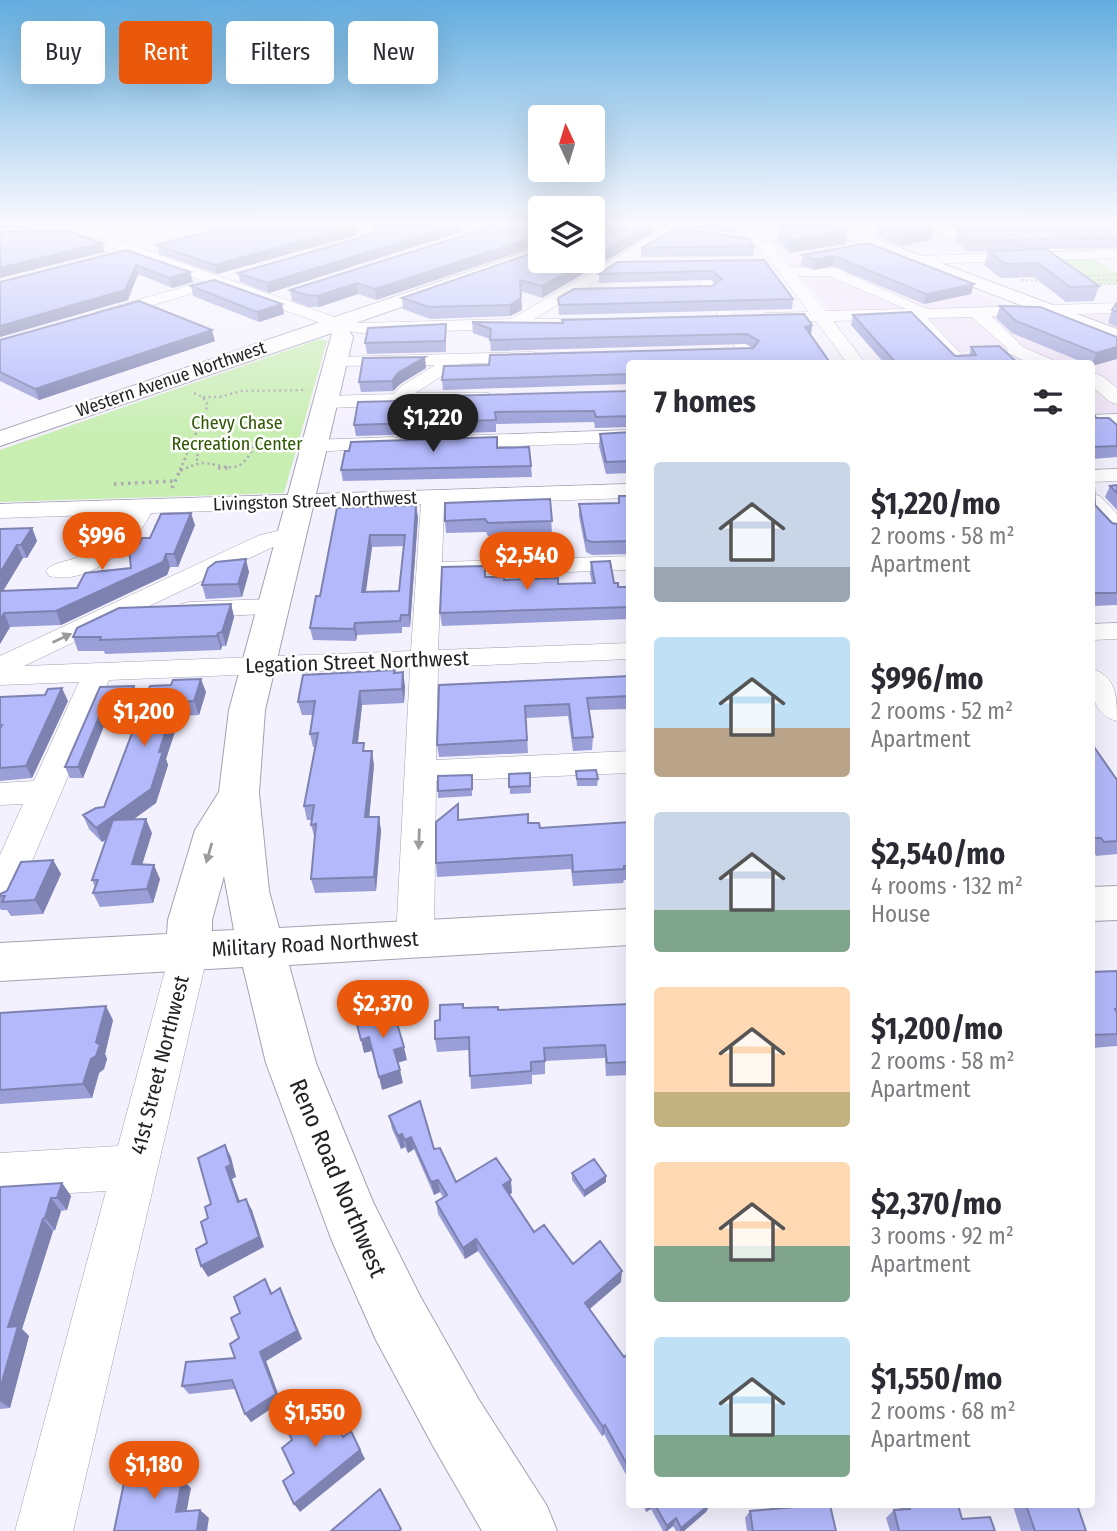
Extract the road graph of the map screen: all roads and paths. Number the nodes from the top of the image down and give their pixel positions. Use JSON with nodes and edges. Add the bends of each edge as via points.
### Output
{"nodes":[{"id":1,"x":172,"y":295,"type":"edge"},
{"id":2,"x":253,"y":295,"type":"edge"},
{"id":3,"x":285,"y":295,"type":"edge"},
{"id":4,"x":415,"y":295,"type":"edge"},
{"id":5,"x":562,"y":295,"type":"edge"},
{"id":6,"x":711,"y":295,"type":"edge"},
{"id":7,"x":805,"y":295,"type":"edge"},
{"id":8,"x":882,"y":295,"type":"edge"},
{"id":9,"x":1010,"y":295,"type":"edge"},
{"id":10,"x":268,"y":301,"type":"junction"},
{"id":11,"x":1117,"y":308,"type":"edge"},
{"id":12,"x":1048,"y":310,"type":"junction"},
{"id":13,"x":976,"y":312,"type":"junction"},
{"id":14,"x":920,"y":313,"type":"junction"},
{"id":15,"x":821,"y":316,"type":"junction"},
{"id":16,"x":91,"y":319,"type":"edge"},
{"id":17,"x":730,"y":319,"type":"junction"},
{"id":18,"x":703,"y":320,"type":"edge"},
{"id":19,"x":621,"y":322,"type":"edge"},
{"id":20,"x":332,"y":324,"type":"junction"},
{"id":21,"x":513,"y":324,"type":"junction"},
{"id":22,"x":1117,"y":336,"type":"edge"},
{"id":23,"x":1014,"y":348,"type":"junction"},
{"id":24,"x":744,"y":356,"type":"edge"},
{"id":25,"x":553,"y":357,"type":"edge"},
{"id":26,"x":956,"y":358,"type":"edge"},
{"id":27,"x":456,"y":359,"type":"junction"},
{"id":28,"x":343,"y":360,"type":"junction"},
{"id":29,"x":854,"y":360,"type":"edge"},
{"id":30,"x":1039,"y":360,"type":"edge"},
{"id":31,"x":1117,"y":379,"type":"edge"},
{"id":32,"x":1095,"y":380,"type":"edge"},
{"id":33,"x":1095,"y":381,"type":"edge"},
{"id":34,"x":184,"y":389,"type":"dead end"},
{"id":35,"x":320,"y":396,"type":"junction"},
{"id":36,"x":203,"y":397,"type":"junction"},
{"id":37,"x":220,"y":397,"type":"junction"},
{"id":38,"x":494,"y":397,"type":"edge"},
{"id":39,"x":1117,"y":398,"type":"edge"},
{"id":40,"x":399,"y":400,"type":"junction"},
{"id":41,"x":208,"y":405,"type":"junction"},
{"id":42,"x":1117,"y":406,"type":"edge"},
{"id":43,"x":1095,"y":407,"type":"edge"},
{"id":44,"x":1095,"y":418,"type":"edge"},
{"id":45,"x":1117,"y":418,"type":"edge"},
{"id":46,"x":626,"y":436,"type":"edge"},
{"id":47,"x":0,"y":439,"type":"edge"},
{"id":48,"x":313,"y":446,"type":"junction"},
{"id":49,"x":219,"y":450,"type":"dead end"},
{"id":50,"x":198,"y":454,"type":"dead end"},
{"id":51,"x":202,"y":463,"type":"junction"},
{"id":52,"x":180,"y":470,"type":"junction"},
{"id":53,"x":1117,"y":475,"type":"edge"},
{"id":54,"x":1095,"y":476,"type":"edge"},
{"id":55,"x":175,"y":481,"type":"junction"},
{"id":56,"x":114,"y":484,"type":"dead end"},
{"id":57,"x":626,"y":491,"type":"edge"},
{"id":58,"x":170,"y":492,"type":"dead end"},
{"id":59,"x":433,"y":497,"type":"junction"},
{"id":60,"x":299,"y":501,"type":"junction"},
{"id":61,"x":1095,"y":504,"type":"edge"},
{"id":62,"x":143,"y":506,"type":"junction"},
{"id":63,"x":0,"y":511,"type":"edge"},
{"id":64,"x":1117,"y":528,"type":"edge"},
{"id":65,"x":291,"y":536,"type":"junction"},
{"id":66,"x":626,"y":562,"type":"edge"},
{"id":67,"x":431,"y":570,"type":"junction"},
{"id":68,"x":58,"y":571,"type":"dead end"},
{"id":69,"x":272,"y":607,"type":"junction"},
{"id":70,"x":115,"y":613,"type":"junction"},
{"id":71,"x":1117,"y":631,"type":"edge"},
{"id":72,"x":1095,"y":632,"type":"edge"},
{"id":73,"x":626,"y":651,"type":"edge"},
{"id":74,"x":424,"y":659,"type":"junction"},
{"id":75,"x":257,"y":666,"type":"junction"},
{"id":76,"x":0,"y":667,"type":"edge"},
{"id":77,"x":98,"y":672,"type":"junction"},
{"id":78,"x":0,"y":676,"type":"edge"},
{"id":79,"x":1095,"y":682,"type":"edge"},
{"id":80,"x":1117,"y":711,"type":"edge"},
{"id":81,"x":626,"y":762,"type":"edge"},
{"id":82,"x":422,"y":771,"type":"junction"},
{"id":83,"x":45,"y":792,"type":"junction"},
{"id":84,"x":239,"y":793,"type":"junction"},
{"id":85,"x":0,"y":794,"type":"edge"},
{"id":86,"x":0,"y":894,"type":"edge"},
{"id":87,"x":1117,"y":903,"type":"edge"},
{"id":88,"x":1095,"y":904,"type":"edge"},
{"id":89,"x":256,"y":926,"type":"junction"},
{"id":90,"x":626,"y":927,"type":"edge"},
{"id":91,"x":415,"y":938,"type":"junction"},
{"id":92,"x":189,"y":952,"type":"junction"},
{"id":93,"x":0,"y":961,"type":"edge"},
{"id":94,"x":134,"y":1167,"type":"junction"},
{"id":95,"x":0,"y":1175,"type":"edge"},
{"id":96,"x":44,"y":1531,"type":"edge"},
{"id":97,"x":522,"y":1531,"type":"edge"}],
"edges":[{"from":1,"to":16,"type":"street"},
{"from":2,"to":10,"type":"street"},
{"from":3,"to":10,"type":"street"},
{"from":4,"to":20,"type":"main road","name":"Western Avenue Northwest"},
{"from":5,"to":21,"type":"street"},
{"from":6,"to":17,"type":"street"},
{"from":7,"to":15,"type":"street"},
{"from":8,"to":14,"type":"street"},
{"from":9,"to":12,"type":"main road"},
{"from":10,"to":20,"type":"street"},
{"from":11,"to":12,"type":"street"},
{"from":12,"to":13,"type":"street"},
{"from":12,"to":22,"type":"main road"},
{"from":13,"to":14,"type":"street"},
{"from":13,"to":23,"type":"street"},
{"from":14,"to":15,"type":"street"},
{"from":14,"to":26,"type":"street"},
{"from":15,"to":17,"type":"street"},
{"from":15,"to":29,"type":"street"},
{"from":17,"to":18,"type":"street"},
{"from":17,"to":24,"type":"street"},
{"from":19,"to":21,"type":"street"},
{"from":20,"to":21,"type":"street","via":[[360,328]]},
{"from":20,"to":28,"type":"main road","name":"41st Street Northwest","via":[[343,334]]},
{"from":20,"to":47,"type":"main road","name":"Western Avenue Northwest"},
{"from":21,"to":27,"type":"street"},
{"from":23,"to":26,"type":"street","via":[[982,348]]},
{"from":23,"to":30,"type":"street"},
{"from":25,"to":27,"type":"street"},
{"from":27,"to":28,"type":"street"},
{"from":27,"to":40,"type":"street"},
{"from":28,"to":35,"type":"main road","name":"41st Street Northwest"},
{"from":31,"to":32,"type":"street"},
{"from":33,"to":39,"type":"street"},
{"from":34,"to":36,"type":"path"},
{"from":35,"to":37,"type":"path","via":[[241,391]]},
{"from":35,"to":40,"type":"street"},
{"from":35,"to":48,"type":"main road","name":"41st Street Northwest"},
{"from":36,"to":37,"type":"path"},
{"from":36,"to":41,"type":"path"},
{"from":37,"to":41,"type":"path"},
{"from":38,"to":40,"type":"street"},
{"from":41,"to":52,"type":"path"},
{"from":42,"to":43,"type":"street"},
{"from":44,"to":45,"type":"street"},
{"from":46,"to":48,"type":"street"},
{"from":48,"to":60,"type":"main road","name":"41st Street Northwest"},
{"from":49,"to":51,"type":"path","via":[[249,443],[254,446],[247,460],[230,468],[219,470]]},
{"from":50,"to":51,"type":"path","via":[[196,459]]},
{"from":51,"to":52,"type":"path"},
{"from":52,"to":55,"type":"path"},
{"from":53,"to":54,"type":"street"},
{"from":55,"to":56,"type":"path"},
{"from":55,"to":58,"type":"path"},
{"from":57,"to":59,"type":"street","name":"Livingston Street Northwest"},
{"from":59,"to":60,"type":"street","name":"Livingston Street Northwest"},
{"from":59,"to":67,"type":"street"},
{"from":60,"to":62,"type":"street","name":"Livingston Street Northwest"},
{"from":60,"to":65,"type":"main road","name":"41st Street Northwest"},
{"from":61,"to":64,"type":"street"},
{"from":62,"to":63,"type":"street","name":"Livingston Street Northwest"},
{"from":62,"to":68,"type":"street","via":[[130,532],[112,550]]},
{"from":65,"to":69,"type":"main road","name":"41st Street Northwest"},
{"from":65,"to":70,"type":"street","via":[[268,540]]},
{"from":66,"to":67,"type":"street"},
{"from":67,"to":74,"type":"street"},
{"from":69,"to":70,"type":"street"},
{"from":69,"to":75,"type":"main road","name":"41st Street Northwest"},
{"from":76,"to":70,"type":"street","one_way":true},
{"from":71,"to":72,"type":"street"},
{"from":73,"to":74,"type":"street","name":"Legation Street Northwest"},
{"from":74,"to":75,"type":"street","name":"Legation Street Northwest"},
{"from":74,"to":82,"type":"street"},
{"from":75,"to":77,"type":"street","name":"Legation Street Northwest"},
{"from":75,"to":84,"type":"main road","name":"41st Street Northwest","via":[[244,729]]},
{"from":77,"to":78,"type":"street","name":"Legation Street Northwest"},
{"from":77,"to":83,"type":"street"},
{"from":79,"to":80,"type":"street"},
{"from":81,"to":82,"type":"street"},
{"from":82,"to":91,"type":"street","one_way":true},
{"from":83,"to":85,"type":"street"},
{"from":83,"to":86,"type":"street"},
{"from":84,"to":89,"type":"main road","name":"Reno Road Northwest","via":[[242,850]]},
{"from":84,"to":92,"type":"main road","name":"41st Street Northwest","one_way":true,"via":[[216,830],[190,920]]},
{"from":87,"to":88,"type":"main road"},
{"from":89,"to":91,"type":"main road","name":"Military Road Northwest"},
{"from":89,"to":92,"type":"main road","name":"Military Road Northwest"},
{"from":89,"to":97,"type":"main road","name":"Reno Road Northwest","via":[[291,1063],[352,1221],[398,1318]]},
{"from":90,"to":91,"type":"main road","name":"Military Road Northwest"},
{"from":92,"to":93,"type":"main road","name":"Military Road Northwest"},
{"from":92,"to":94,"type":"street","name":"41st Street Northwest"},
{"from":94,"to":95,"type":"street"},
{"from":94,"to":96,"type":"street","name":"41st Street Northwest"}]}
